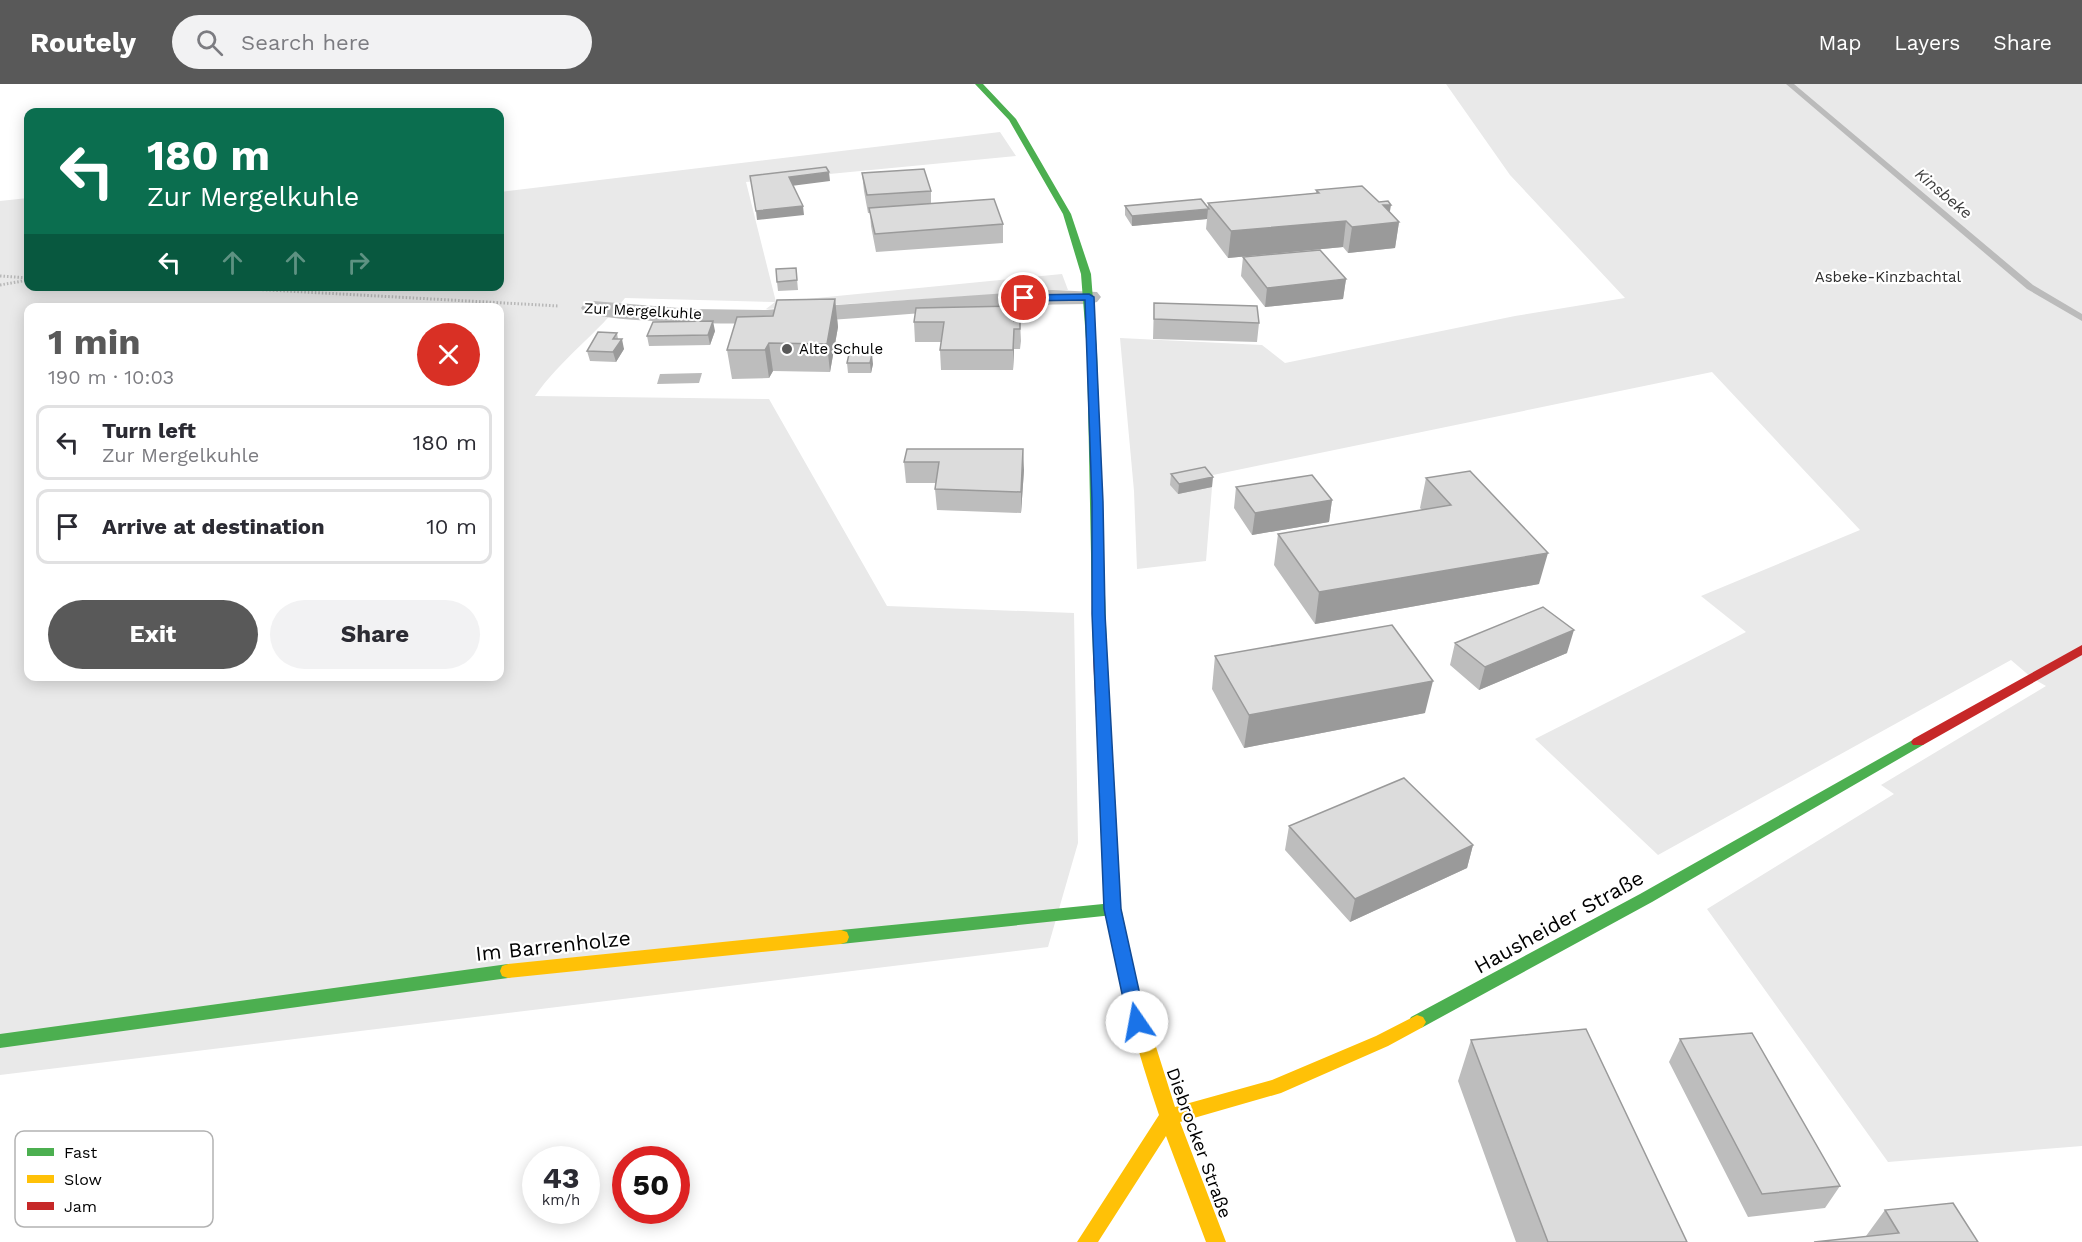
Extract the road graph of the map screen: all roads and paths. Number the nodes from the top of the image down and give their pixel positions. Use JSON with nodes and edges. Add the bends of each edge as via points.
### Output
{"nodes":[{"id":1,"x":979,"y":84,"type":"edge"},
{"id":2,"x":0,"y":276,"type":"edge"},
{"id":3,"x":24,"y":279,"type":"edge"},
{"id":4,"x":24,"y":280,"type":"edge"},
{"id":5,"x":0,"y":285,"type":"edge"},
{"id":6,"x":286,"y":291,"type":"edge"},
{"id":7,"x":1089,"y":297,"type":"junction"},
{"id":8,"x":503,"y":303,"type":"edge"},
{"id":9,"x":504,"y":303,"type":"edge"},
{"id":10,"x":593,"y":308,"type":"joint"},
{"id":11,"x":2082,"y":649,"type":"edge"},
{"id":12,"x":1113,"y":909,"type":"junction"},
{"id":13,"x":0,"y":1041,"type":"edge"},
{"id":14,"x":1168,"y":1117,"type":"junction"},
{"id":15,"x":1087,"y":1242,"type":"edge"},
{"id":16,"x":1216,"y":1242,"type":"edge"}],
"edges":[{"from":1,"to":7,"type":"main road","name":"Diebrocker Straße","via":[[1012,119],[1067,214],[1082,256]]},
{"from":2,"to":3,"type":"path"},
{"from":4,"to":5,"type":"path"},
{"from":6,"to":8,"type":"path","name":"Zur Mergelkuhle"},
{"from":7,"to":10,"type":"street","name":"Zur Mergelkuhle","via":[[1043,296],[788,316],[644,314]]},
{"from":7,"to":12,"type":"main road","name":"Diebrocker Straße","via":[[1098,502],[1098,614]]},
{"from":9,"to":10,"type":"path","name":"Zur Mergelkuhle"},
{"from":11,"to":14,"type":"main road","name":"Hausheider Straße","via":[[1646,898],[1382,1041],[1275,1087]]},
{"from":12,"to":13,"type":"main road","name":"Im Barrenholze","via":[[493,973]]},
{"from":12,"to":14,"type":"main road","name":"Diebrocker Straße","via":[[1137,1022]]},
{"from":14,"to":15,"type":"main road"},
{"from":14,"to":16,"type":"main road","name":"Diebrocker Straße"}]}
